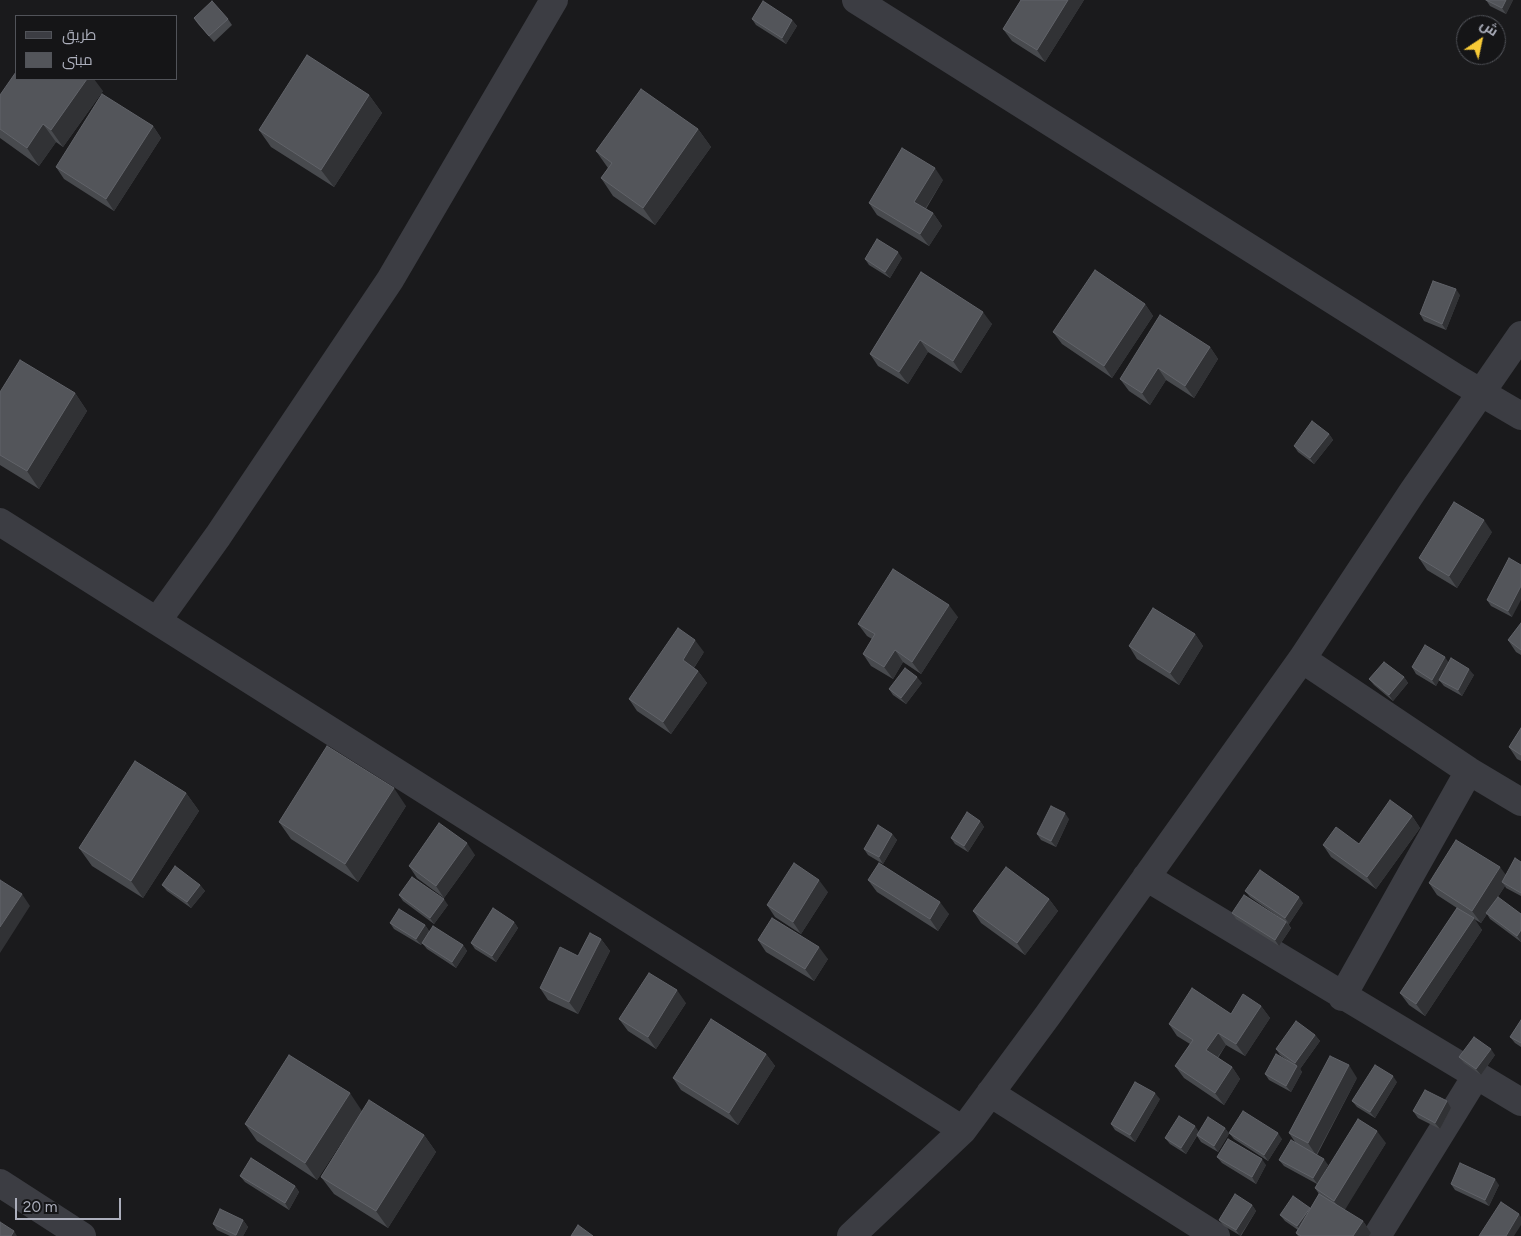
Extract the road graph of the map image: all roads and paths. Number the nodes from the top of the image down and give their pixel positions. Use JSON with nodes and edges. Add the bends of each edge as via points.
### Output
{"nodes":[{"id":1,"x":554,"y":0,"type":"edge"},
{"id":2,"x":856,"y":0,"type":"edge"},
{"id":3,"x":1520,"y":340,"type":"edge"},
{"id":4,"x":1482,"y":393,"type":"junction"},
{"id":5,"x":1521,"y":416,"type":"edge"},
{"id":6,"x":0,"y":522,"type":"edge"},
{"id":7,"x":157,"y":621,"type":"junction"},
{"id":8,"x":1302,"y":659,"type":"junction"},
{"id":9,"x":1469,"y":771,"type":"junction"},
{"id":10,"x":1521,"y":802,"type":"edge"},
{"id":11,"x":1146,"y":877,"type":"junction"},
{"id":12,"x":1342,"y":997,"type":"junction"},
{"id":13,"x":1476,"y":1076,"type":"junction"},
{"id":14,"x":990,"y":1093,"type":"junction"},
{"id":15,"x":1521,"y":1102,"type":"edge"},
{"id":16,"x":963,"y":1130,"type":"junction"},
{"id":17,"x":0,"y":1183,"type":"edge"},
{"id":18,"x":82,"y":1236,"type":"edge"},
{"id":19,"x":851,"y":1236,"type":"edge"},
{"id":20,"x":1216,"y":1236,"type":"edge"},
{"id":21,"x":1377,"y":1236,"type":"edge"}],
"edges":[{"from":1,"to":7,"type":"street","via":[[390,280]]},
{"from":2,"to":4,"type":"street"},
{"from":3,"to":4,"type":"street"},
{"from":4,"to":5,"type":"street"},
{"from":4,"to":8,"type":"street"},
{"from":6,"to":7,"type":"street"},
{"from":7,"to":16,"type":"street"},
{"from":8,"to":9,"type":"street"},
{"from":8,"to":11,"type":"street"},
{"from":9,"to":10,"type":"street"},
{"from":9,"to":12,"type":"street"},
{"from":11,"to":12,"type":"street"},
{"from":11,"to":14,"type":"street"},
{"from":12,"to":13,"type":"street"},
{"from":13,"to":15,"type":"street"},
{"from":13,"to":21,"type":"street"},
{"from":14,"to":16,"type":"street"},
{"from":14,"to":20,"type":"street"},
{"from":16,"to":19,"type":"street"},
{"from":17,"to":18,"type":"street"}]}
